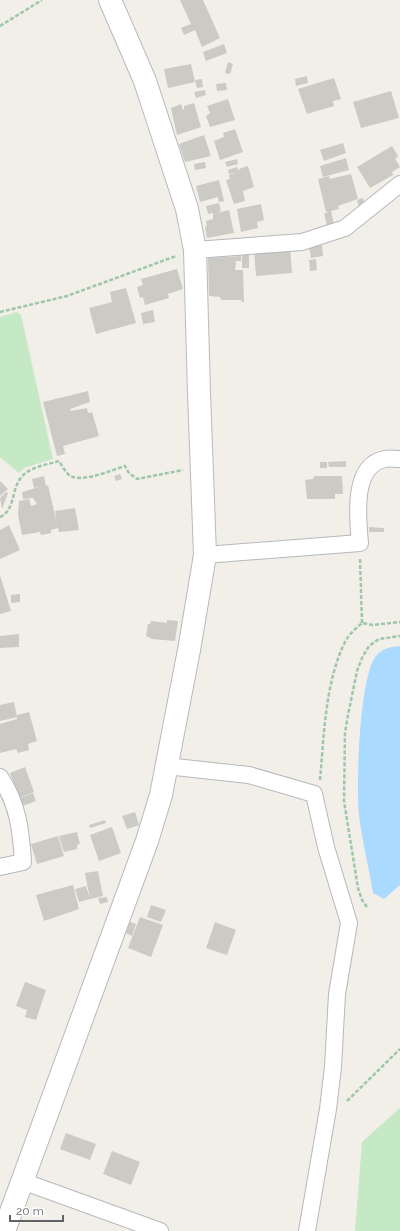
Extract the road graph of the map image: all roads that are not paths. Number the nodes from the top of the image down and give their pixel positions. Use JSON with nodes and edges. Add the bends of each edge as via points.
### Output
{"nodes":[{"id":1,"x":110,"y":0,"type":"edge"},
{"id":2,"x":400,"y":184,"type":"edge"},
{"id":3,"x":196,"y":250,"type":"junction"},
{"id":4,"x":400,"y":458,"type":"edge"},
{"id":5,"x":205,"y":555,"type":"junction"},
{"id":6,"x":166,"y":766,"type":"junction"},
{"id":7,"x":0,"y":777,"type":"edge"},
{"id":8,"x":0,"y":867,"type":"edge"},
{"id":9,"x":22,"y":1181,"type":"junction"},
{"id":10,"x":4,"y":1231,"type":"edge"},
{"id":11,"x":160,"y":1231,"type":"edge"},
{"id":12,"x":307,"y":1231,"type":"edge"}],
"edges":[{"from":1,"to":3,"type":"street","via":[[145,81],[187,209]]},
{"from":2,"to":3,"type":"street","via":[[346,228],[302,242]]},
{"from":3,"to":5,"type":"street"},
{"from":4,"to":5,"type":"street","via":[[378,461],[363,478],[357,507],[360,543]]},
{"from":5,"to":6,"type":"street"},
{"from":6,"to":9,"type":"street","via":[[161,795],[146,841]]},
{"from":6,"to":12,"type":"street","via":[[249,775],[314,794],[326,847],[349,923],[338,994],[334,1067]]},
{"from":7,"to":8,"type":"street","via":[[14,806],[21,830],[23,862]]},
{"from":9,"to":10,"type":"street"},
{"from":9,"to":11,"type":"street"}]}
